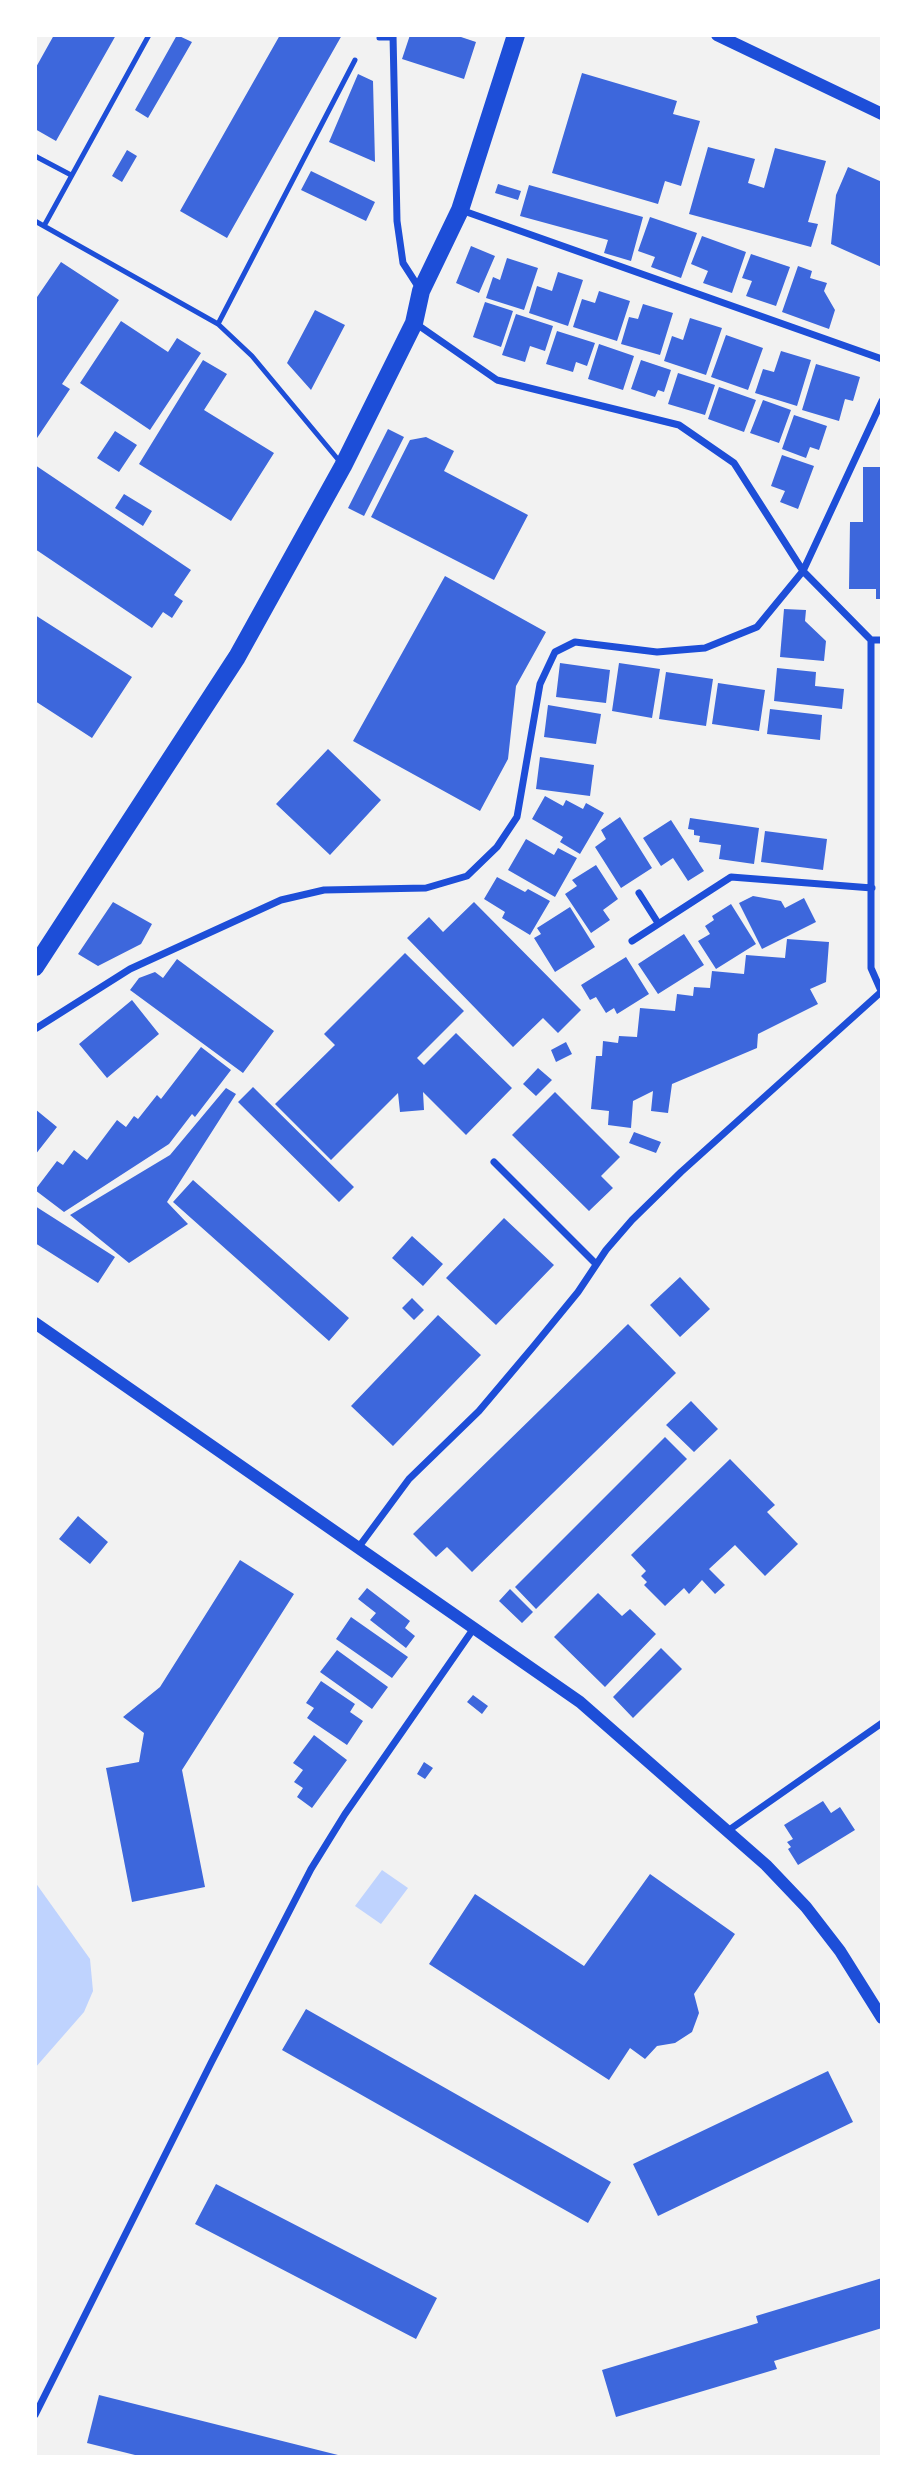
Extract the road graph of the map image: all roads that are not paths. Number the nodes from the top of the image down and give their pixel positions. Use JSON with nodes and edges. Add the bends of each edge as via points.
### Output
{"nodes":[{"id":1,"x":149,"y":35,"type":"edge"},
{"id":2,"x":516,"y":35,"type":"edge"},
{"id":3,"x":717,"y":35,"type":"edge"},
{"id":4,"x":392,"y":37,"type":"edge"},
{"id":5,"x":379,"y":38,"type":"dead end"},
{"id":6,"x":355,"y":60,"type":"dead end"},
{"id":7,"x":882,"y":114,"type":"edge"},
{"id":8,"x":35,"y":156,"type":"edge"},
{"id":9,"x":71,"y":175,"type":"junction"},
{"id":10,"x":460,"y":210,"type":"junction"},
{"id":11,"x":35,"y":221,"type":"edge"},
{"id":12,"x":44,"y":226,"type":"junction"},
{"id":13,"x":421,"y":291,"type":"junction"},
{"id":14,"x":414,"y":323,"type":"junction"},
{"id":15,"x":218,"y":324,"type":"junction"},
{"id":16,"x":882,"y":359,"type":"edge"},
{"id":17,"x":882,"y":401,"type":"edge"},
{"id":18,"x":343,"y":466,"type":"junction"},
{"id":19,"x":803,"y":571,"type":"junction"},
{"id":20,"x":871,"y":640,"type":"junction"},
{"id":21,"x":882,"y":640,"type":"edge"},
{"id":22,"x":872,"y":888,"type":"junction"},
{"id":23,"x":639,"y":893,"type":"dead end"},
{"id":24,"x":658,"y":923,"type":"junction"},
{"id":25,"x":632,"y":941,"type":"dead end"},
{"id":26,"x":35,"y":967,"type":"edge"},
{"id":27,"x":881,"y":993,"type":"edge"},
{"id":28,"x":35,"y":1029,"type":"edge"},
{"id":29,"x":494,"y":1162,"type":"dead end"},
{"id":30,"x":596,"y":1264,"type":"junction"},
{"id":31,"x":35,"y":1323,"type":"edge"},
{"id":32,"x":358,"y":1548,"type":"junction"},
{"id":33,"x":474,"y":1628,"type":"junction"},
{"id":34,"x":882,"y":1723,"type":"edge"},
{"id":35,"x":729,"y":1830,"type":"junction"},
{"id":36,"x":882,"y":2018,"type":"edge"},
{"id":37,"x":35,"y":2415,"type":"edge"}],
"edges":[{"from":1,"to":9,"type":"lane"},
{"from":2,"to":10,"type":"main road"},
{"from":3,"to":7,"type":"street"},
{"from":4,"to":5,"type":"lane"},
{"from":4,"to":13,"type":"street","via":[[400,242],[403,263]]},
{"from":6,"to":15,"type":"lane"},
{"from":8,"to":9,"type":"lane"},
{"from":9,"to":12,"type":"lane"},
{"from":10,"to":13,"type":"main road"},
{"from":10,"to":16,"type":"street"},
{"from":11,"to":12,"type":"lane"},
{"from":12,"to":15,"type":"lane"},
{"from":13,"to":14,"type":"main road"},
{"from":14,"to":18,"type":"main road"},
{"from":14,"to":19,"type":"street","via":[[497,380],[679,425],[734,463]]},
{"from":15,"to":18,"type":"lane","via":[[252,356]]},
{"from":17,"to":19,"type":"street"},
{"from":18,"to":26,"type":"main road","via":[[237,657]]},
{"from":19,"to":20,"type":"street"},
{"from":19,"to":28,"type":"street","via":[[757,627],[705,648],[657,652],[575,642],[555,652],[540,684],[517,817],[497,847],[467,876],[426,888],[324,890],[281,900],[130,970]]},
{"from":20,"to":21,"type":"street"},
{"from":20,"to":22,"type":"street"},
{"from":22,"to":24,"type":"street","via":[[731,877]]},
{"from":22,"to":27,"type":"street","via":[[871,968]]},
{"from":23,"to":24,"type":"street"},
{"from":24,"to":25,"type":"street"},
{"from":27,"to":30,"type":"street","via":[[660,1192]]},
{"from":29,"to":30,"type":"street"},
{"from":30,"to":32,"type":"street","via":[[579,1292],[479,1411],[409,1479]]},
{"from":31,"to":32,"type":"street"},
{"from":32,"to":33,"type":"street"},
{"from":33,"to":35,"type":"street","via":[[580,1702]]},
{"from":33,"to":37,"type":"street","via":[[311,1869]]},
{"from":34,"to":35,"type":"street"},
{"from":35,"to":36,"type":"street","via":[[806,1908]]}]}
